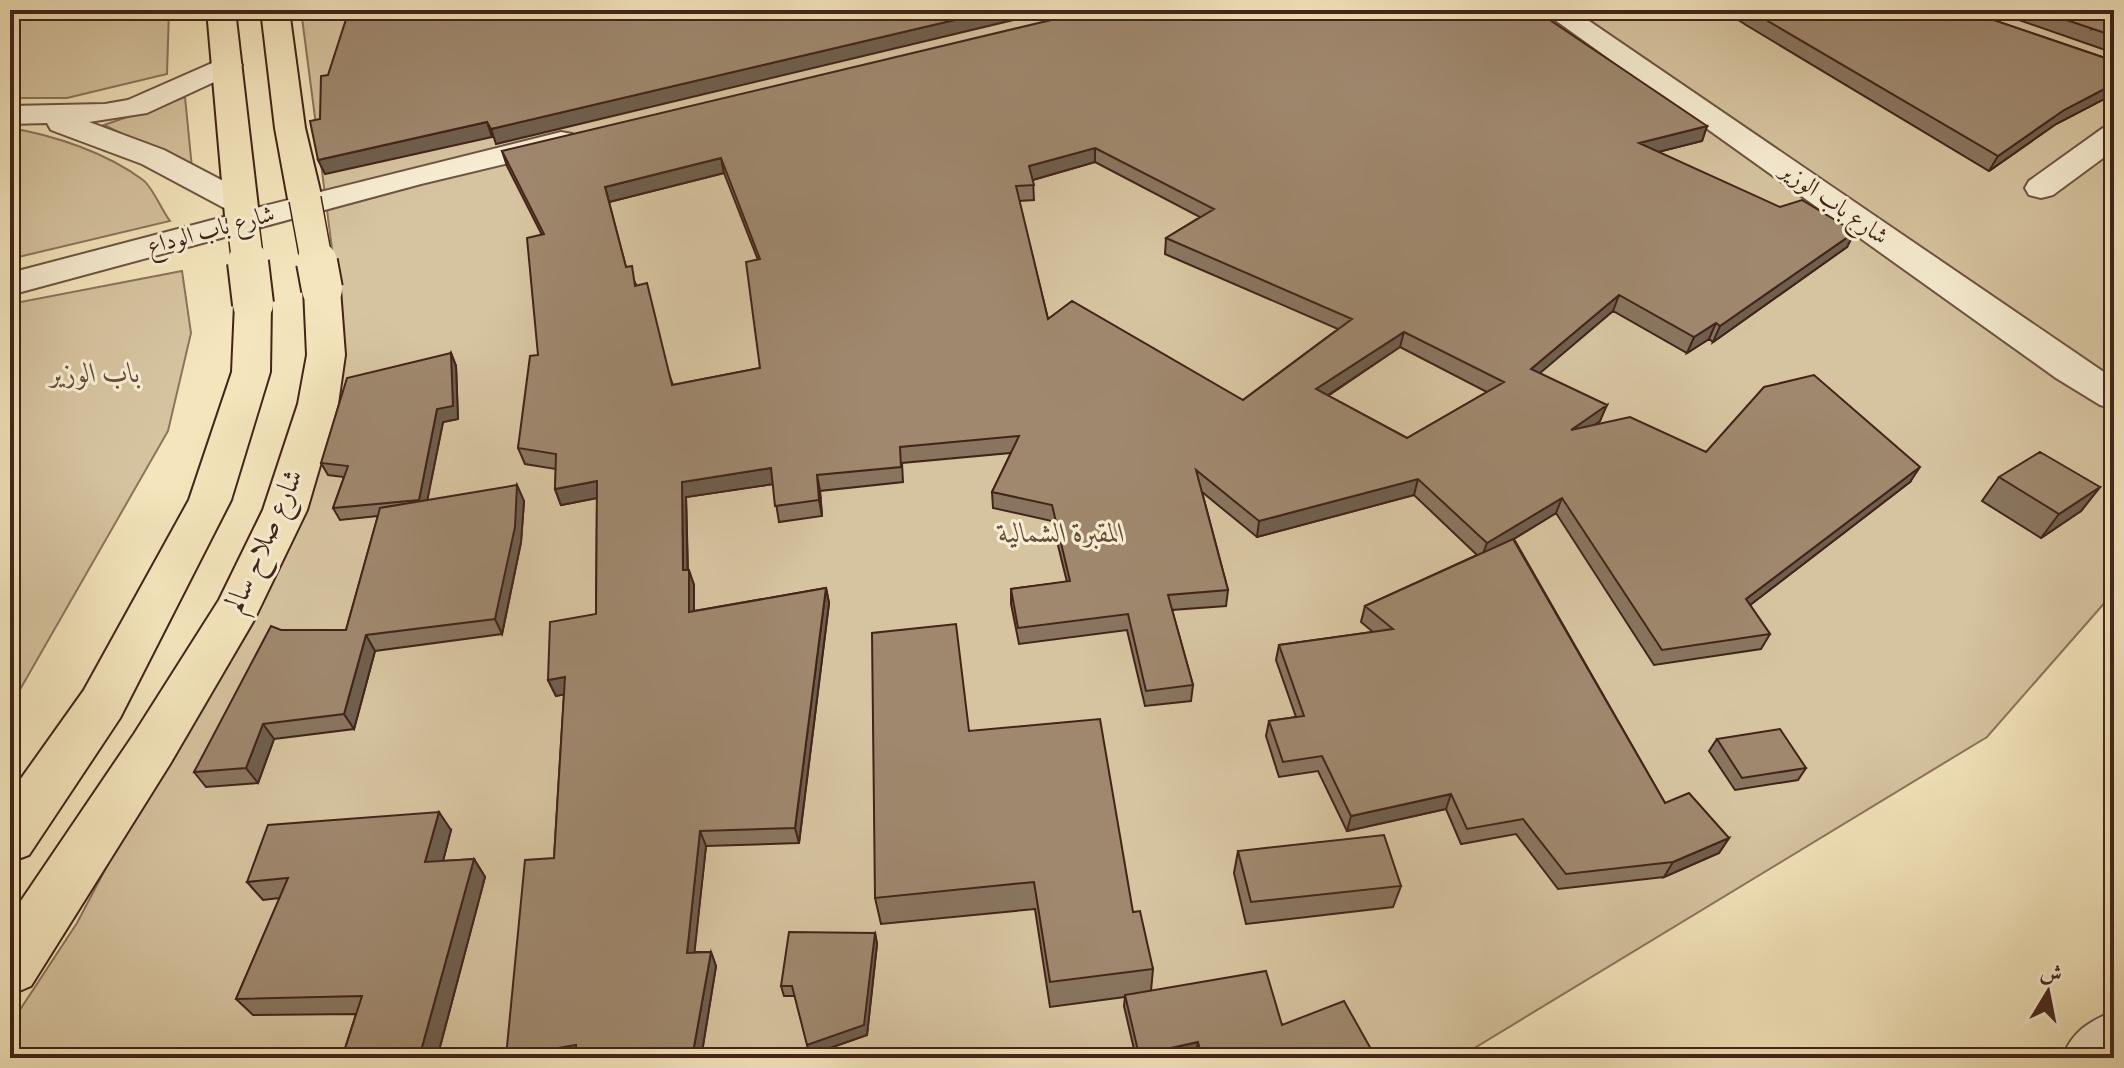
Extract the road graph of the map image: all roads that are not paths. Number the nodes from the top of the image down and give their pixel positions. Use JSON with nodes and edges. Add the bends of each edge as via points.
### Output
{"nodes":[{"id":1,"x":221,"y":10,"type":"edge"},
{"id":2,"x":275,"y":10,"type":"edge"},
{"id":3,"x":1555,"y":10,"type":"edge"},
{"id":4,"x":228,"y":65,"type":"junction"},
{"id":5,"x":23,"y":115,"type":"edge"},
{"id":6,"x":2114,"y":135,"type":"edge"},
{"id":7,"x":581,"y":137,"type":"edge"},
{"id":8,"x":2041,"y":188,"type":"dead end"},
{"id":9,"x":241,"y":210,"type":"junction"},
{"id":10,"x":10,"y":284,"type":"edge"},
{"id":11,"x":2114,"y":396,"type":"edge"},
{"id":12,"x":10,"y":838,"type":"edge"},
{"id":13,"x":10,"y":967,"type":"edge"},
{"id":14,"x":2114,"y":1041,"type":"edge"},
{"id":15,"x":2092,"y":1058,"type":"edge"}],
"edges":[{"from":1,"to":4,"type":"highway"},
{"from":2,"to":13,"type":"highway","name":"شارع صلاح سالم","bridge":true,"via":[[290,128],[322,289],[324,368],[318,404],[285,510],[224,632]]},
{"from":3,"to":11,"type":"street","name":"شارع باب الوزير"},
{"from":4,"to":5,"type":"street","via":[[136,107]]},
{"from":4,"to":9,"type":"highway"},
{"from":5,"to":9,"type":"street","via":[[122,144]]},
{"from":6,"to":8,"type":"street"},
{"from":7,"to":10,"type":"street","name":"شارع باب الوداع"},
{"from":9,"to":12,"type":"highway","bridge":true,"via":[[253,304],[251,372],[210,500],[102,704]]},
{"from":14,"to":15,"type":"street"}]}
